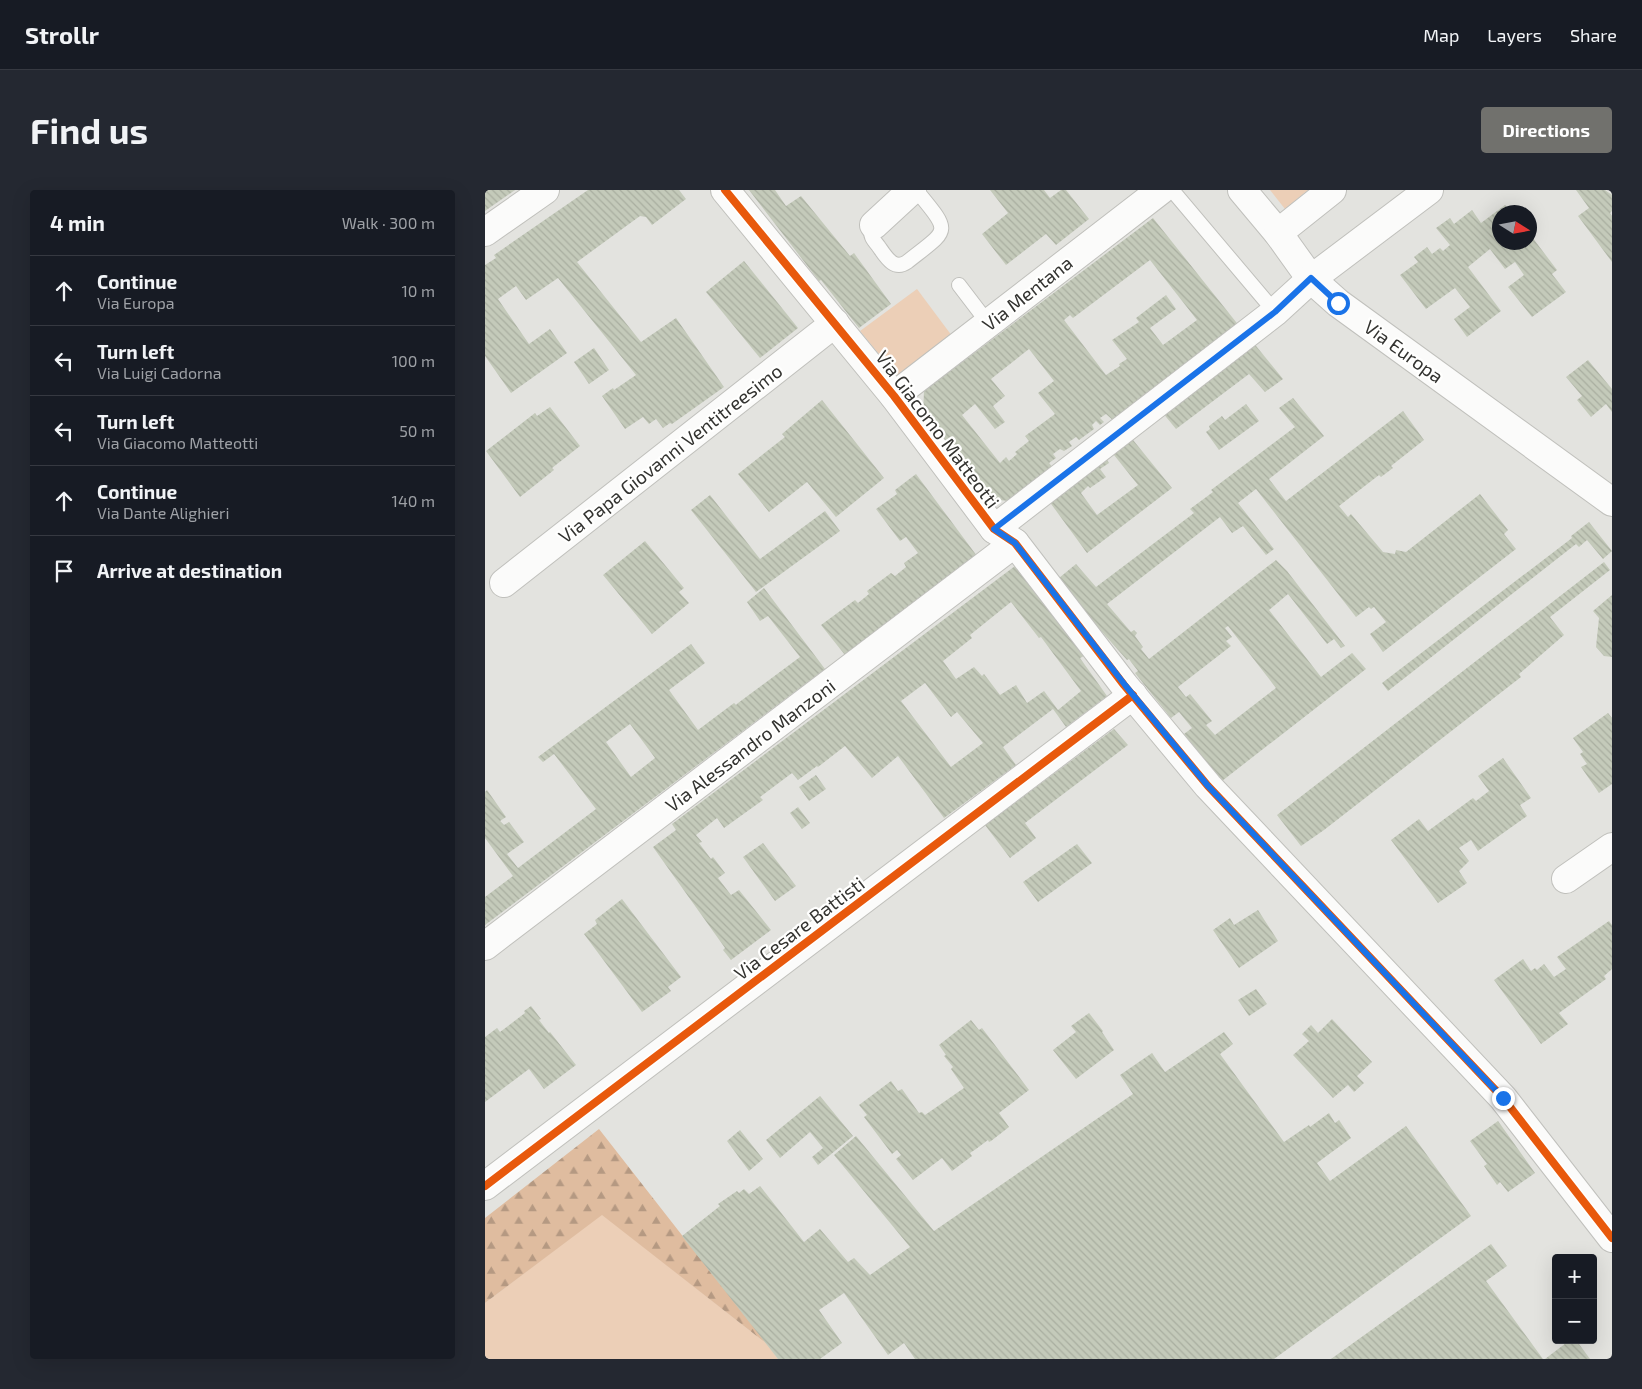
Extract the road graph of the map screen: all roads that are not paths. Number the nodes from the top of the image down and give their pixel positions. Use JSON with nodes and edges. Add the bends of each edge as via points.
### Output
{"nodes":[{"id":1,"x":545,"y":190,"type":"edge"},
{"id":2,"x":725,"y":190,"type":"edge"},
{"id":3,"x":912,"y":190,"type":"edge"},
{"id":4,"x":916,"y":190,"type":"edge"},
{"id":5,"x":1161,"y":190,"type":"edge"},
{"id":6,"x":1172,"y":190,"type":"edge"},
{"id":7,"x":1242,"y":190,"type":"edge"},
{"id":8,"x":1331,"y":190,"type":"edge"},
{"id":9,"x":1429,"y":190,"type":"edge"},
{"id":10,"x":874,"y":225,"type":"joint"},
{"id":11,"x":485,"y":232,"type":"edge"},
{"id":12,"x":1278,"y":234,"type":"junction"},
{"id":13,"x":1311,"y":278,"type":"junction"},
{"id":14,"x":959,"y":286,"type":"dead end"},
{"id":15,"x":1275,"y":312,"type":"junction"},
{"id":16,"x":835,"y":323,"type":"junction"},
{"id":17,"x":988,"y":323,"type":"junction"},
{"id":18,"x":894,"y":396,"type":"junction"},
{"id":19,"x":1612,"y":502,"type":"edge"},
{"id":20,"x":1004,"y":536,"type":"junction"},
{"id":21,"x":505,"y":583,"type":"dead end"},
{"id":22,"x":1129,"y":690,"type":"junction"},
{"id":23,"x":1612,"y":847,"type":"edge"},
{"id":24,"x":1566,"y":879,"type":"dead end"},
{"id":25,"x":485,"y":946,"type":"edge"},
{"id":26,"x":485,"y":1186,"type":"edge"},
{"id":27,"x":1612,"y":1238,"type":"edge"}],
"edges":[{"from":1,"to":11,"type":"street"},
{"from":2,"to":16,"type":"street","name":"Via Giacomo Matteotti"},
{"from":3,"to":10,"type":"street"},
{"from":4,"to":10,"type":"lane","via":[[943,226],[937,239],[902,266],[897,265],[887,258],[872,237]]},
{"from":5,"to":17,"type":"street","name":"Via Mentana"},
{"from":6,"to":15,"type":"lane"},
{"from":7,"to":12,"type":"street","name":"Via Europa"},
{"from":8,"to":12,"type":"street"},
{"from":9,"to":13,"type":"street","name":"Via Alessandro Manzoni"},
{"from":12,"to":13,"type":"street","name":"Via Europa"},
{"from":13,"to":15,"type":"street","name":"Via Alessandro Manzoni"},
{"from":13,"to":19,"type":"street","name":"Via Europa","via":[[1338,303]]},
{"from":14,"to":17,"type":"lane"},
{"from":15,"to":20,"type":"street","name":"Via Alessandro Manzoni"},
{"from":16,"to":18,"type":"street","name":"Via Giacomo Matteotti"},
{"from":16,"to":21,"type":"street","name":"Via Papa Giovanni Ventitreesimo"},
{"from":17,"to":18,"type":"street","name":"Via Mentana"},
{"from":18,"to":20,"type":"street","name":"Via Giacomo Matteotti"},
{"from":20,"to":22,"type":"street","name":"Via Giacomo Matteotti"},
{"from":20,"to":25,"type":"street","name":"Via Alessandro Manzoni"},
{"from":22,"to":26,"type":"street","name":"Via Cesare Battisti"},
{"from":22,"to":27,"type":"street","name":"Via Giacomo Matteotti","via":[[1208,786],[1503,1098]]},
{"from":23,"to":24,"type":"street"}]}
